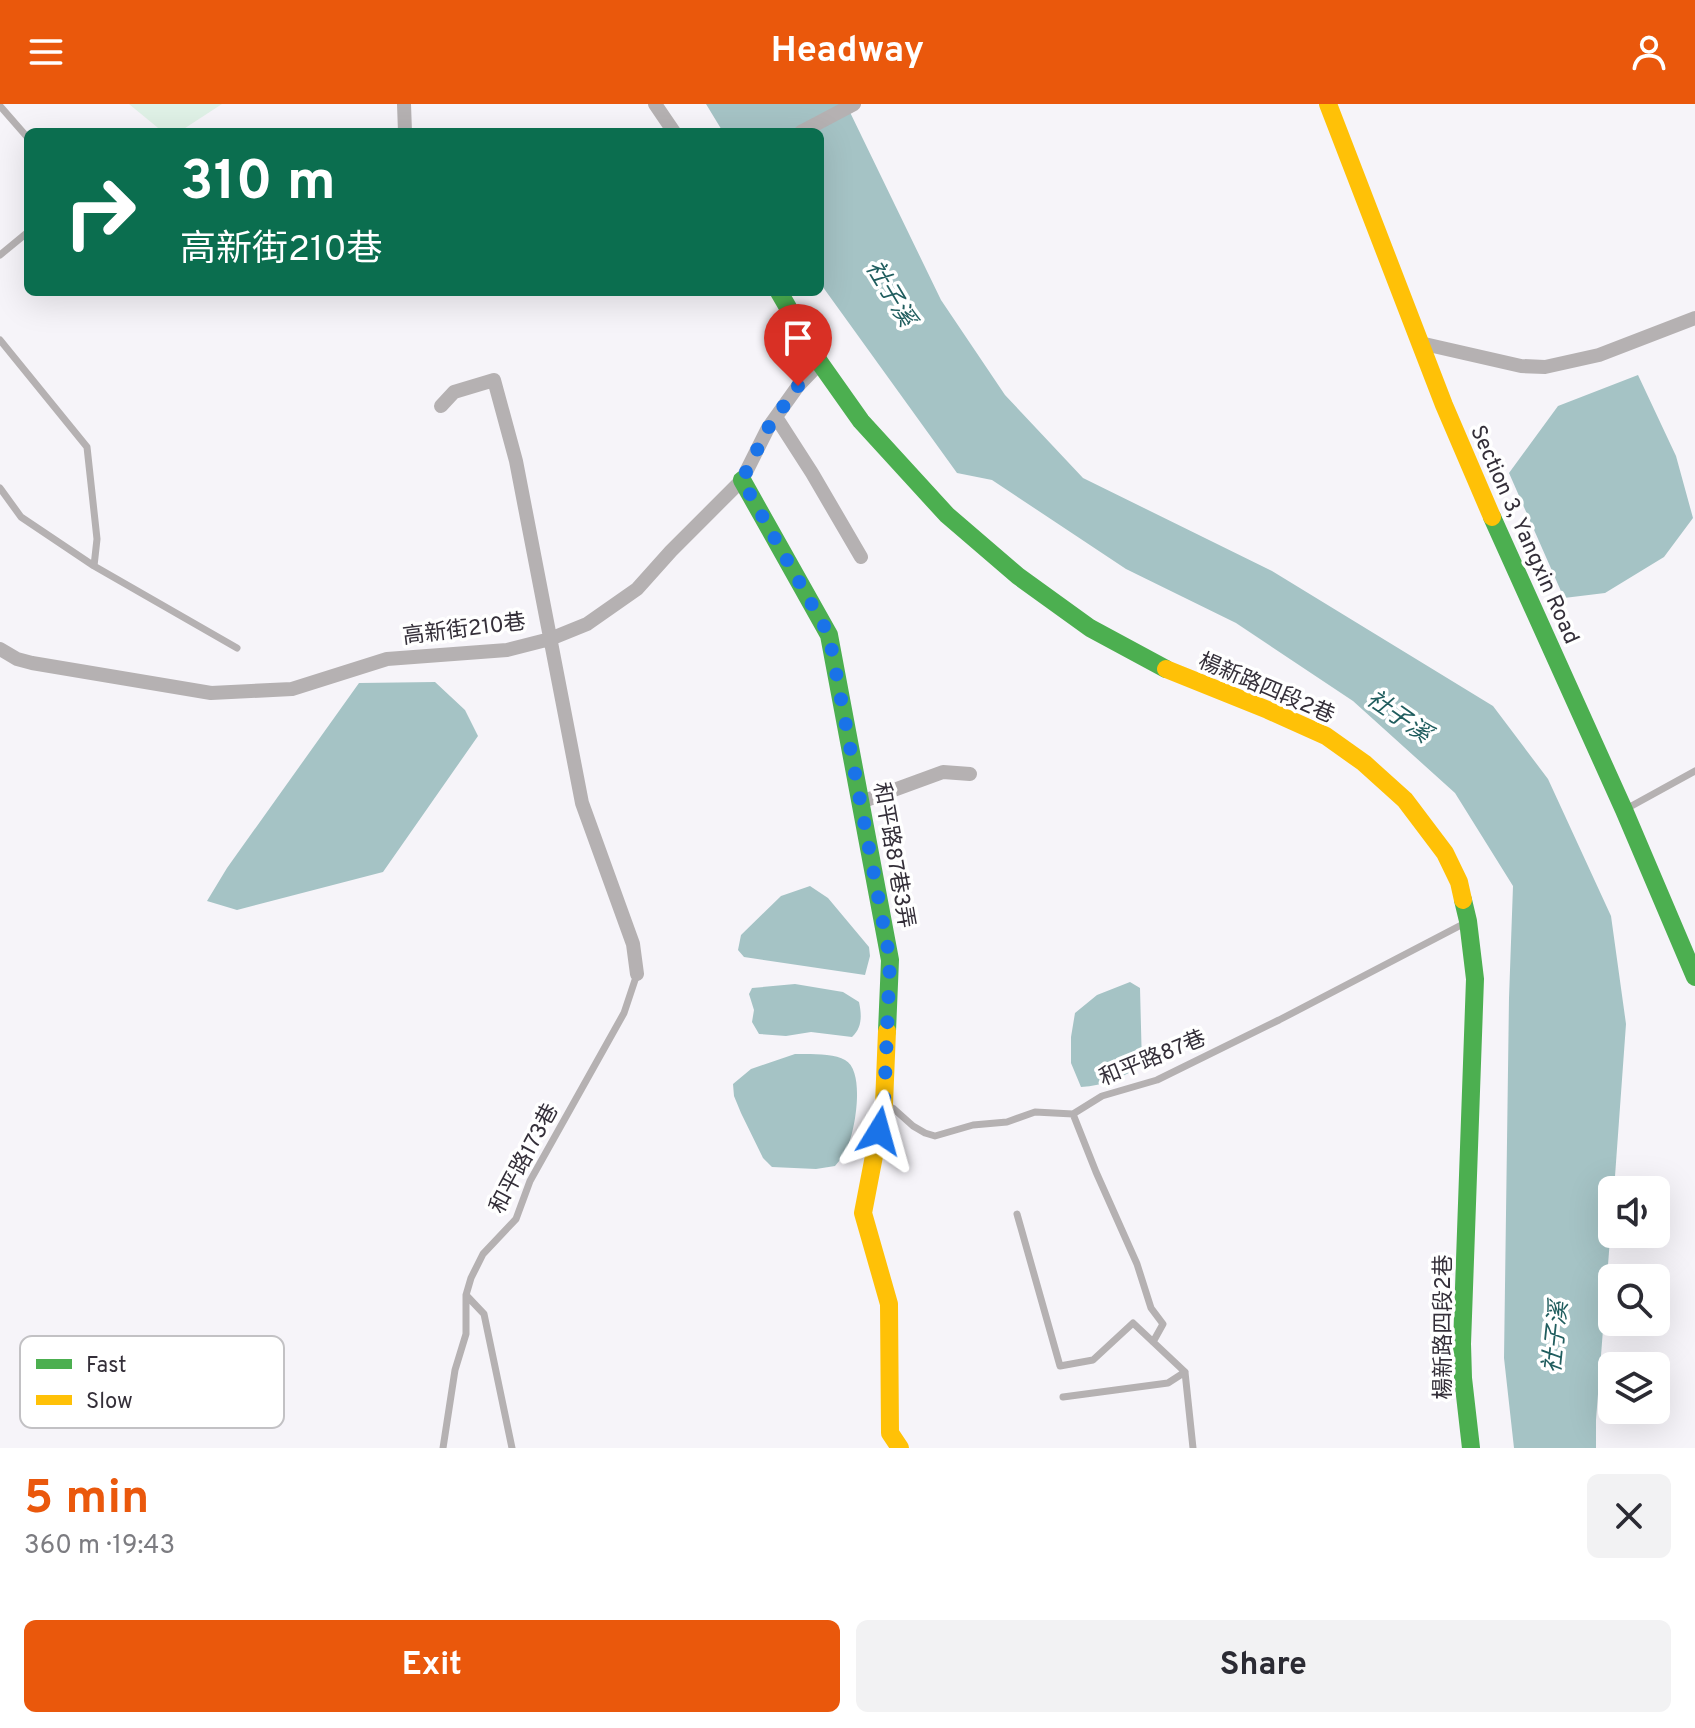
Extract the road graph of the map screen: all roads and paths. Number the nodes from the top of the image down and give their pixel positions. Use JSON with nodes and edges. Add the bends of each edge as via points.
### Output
{"nodes":[{"id":1,"x":404,"y":104,"type":"edge"},
{"id":2,"x":655,"y":104,"type":"edge"},
{"id":3,"x":854,"y":104,"type":"edge"},
{"id":4,"x":1328,"y":104,"type":"edge"},
{"id":5,"x":0,"y":106,"type":"edge"},
{"id":6,"x":405,"y":128,"type":"edge"},
{"id":7,"x":671,"y":128,"type":"edge"},
{"id":8,"x":809,"y":128,"type":"edge"},
{"id":9,"x":24,"y":133,"type":"edge"},
{"id":10,"x":24,"y":235,"type":"edge"},
{"id":11,"x":0,"y":255,"type":"edge"},
{"id":12,"x":781,"y":296,"type":"edge"},
{"id":13,"x":1695,"y":318,"type":"edge"},
{"id":14,"x":0,"y":340,"type":"edge"},
{"id":15,"x":1420,"y":343,"type":"junction"},
{"id":16,"x":820,"y":363,"type":"junction"},
{"id":17,"x":441,"y":406,"type":"dead end"},
{"id":18,"x":776,"y":417,"type":"junction"},
{"id":19,"x":742,"y":480,"type":"junction"},
{"id":20,"x":0,"y":488,"type":"edge"},
{"id":21,"x":861,"y":557,"type":"dead end"},
{"id":22,"x":94,"y":566,"type":"junction"},
{"id":23,"x":550,"y":639,"type":"junction"},
{"id":24,"x":237,"y":648,"type":"dead end"},
{"id":25,"x":0,"y":649,"type":"edge"},
{"id":26,"x":1695,"y":771,"type":"edge"},
{"id":27,"x":970,"y":774,"type":"dead end"},
{"id":28,"x":861,"y":802,"type":"junction"},
{"id":29,"x":1624,"y":810,"type":"junction"},
{"id":30,"x":1468,"y":921,"type":"junction"},
{"id":31,"x":637,"y":974,"type":"joint"},
{"id":32,"x":1695,"y":977,"type":"edge"},
{"id":33,"x":884,"y":1104,"type":"junction"},
{"id":34,"x":1073,"y":1114,"type":"junction"},
{"id":35,"x":1017,"y":1214,"type":"dead end"},
{"id":36,"x":466,"y":1295,"type":"junction"},
{"id":37,"x":1153,"y":1342,"type":"junction"},
{"id":38,"x":1185,"y":1372,"type":"junction"},
{"id":39,"x":1063,"y":1397,"type":"dead end"},
{"id":40,"x":443,"y":1448,"type":"edge"},
{"id":41,"x":512,"y":1448,"type":"edge"},
{"id":42,"x":900,"y":1448,"type":"edge"},
{"id":43,"x":1193,"y":1448,"type":"edge"},
{"id":44,"x":1471,"y":1448,"type":"edge"}],
"edges":[{"from":1,"to":6,"type":"street"},
{"from":2,"to":7,"type":"street"},
{"from":3,"to":8,"type":"street"},
{"from":4,"to":15,"type":"street","name":"Section 3, Yangxin Road"},
{"from":5,"to":9,"type":"lane"},
{"from":10,"to":11,"type":"lane"},
{"from":12,"to":16,"type":"street","name":"楊新路四段2巷"},
{"from":13,"to":15,"type":"street","via":[[1599,355],[1545,367]]},
{"from":14,"to":22,"type":"lane","via":[[87,447],[97,539]]},
{"from":15,"to":29,"type":"street","name":"Section 3, Yangxin Road"},
{"from":16,"to":18,"type":"street","name":"高新街210巷"},
{"from":16,"to":30,"type":"street","name":"楊新路四段2巷","via":[[861,421],[947,515],[1018,576],[1090,628],[1173,673],[1326,736],[1364,763],[1405,800],[1445,853]]},
{"from":17,"to":23,"type":"street","via":[[454,392],[494,380],[516,461]]},
{"from":18,"to":19,"type":"street","name":"高新街210巷"},
{"from":18,"to":21,"type":"street"},
{"from":19,"to":23,"type":"street","name":"高新街210巷","via":[[637,589],[587,624]]},
{"from":19,"to":28,"type":"street","name":"和平路87巷3弄","via":[[829,635]]},
{"from":20,"to":22,"type":"lane","via":[[21,517]]},
{"from":22,"to":24,"type":"lane"},
{"from":23,"to":25,"type":"street","name":"高新街210巷","via":[[507,650],[387,659],[292,689],[211,693],[32,663]]},
{"from":23,"to":31,"type":"street","via":[[582,803],[633,944]]},
{"from":26,"to":29,"type":"lane"},
{"from":27,"to":28,"type":"street","via":[[943,772]]},
{"from":28,"to":33,"type":"street","name":"和平路87巷3弄","via":[[890,960]]},
{"from":29,"to":32,"type":"street","name":"Section 3, Yangxin Road"},
{"from":30,"to":34,"type":"lane","name":"和平路87巷","via":[[1157,1080],[1102,1096]]},
{"from":30,"to":44,"type":"street","name":"楊新路四段2巷","via":[[1475,979],[1462,1344]]},
{"from":31,"to":36,"type":"lane","name":"和平路173巷","via":[[624,1013],[530,1181],[516,1219],[483,1254]]},
{"from":33,"to":34,"type":"lane","via":[[935,1136],[1035,1112]]},
{"from":33,"to":42,"type":"street","name":"和平路87巷3弄","via":[[863,1213],[889,1304],[890,1433]]},
{"from":34,"to":37,"type":"lane","via":[[1151,1308],[1163,1324]]},
{"from":35,"to":37,"type":"lane","via":[[1060,1366],[1093,1360],[1133,1323]]},
{"from":36,"to":40,"type":"lane","via":[[466,1334]]},
{"from":36,"to":41,"type":"lane","via":[[484,1314]]},
{"from":37,"to":38,"type":"lane"},
{"from":38,"to":39,"type":"lane","via":[[1168,1383]]},
{"from":38,"to":43,"type":"lane"}]}
